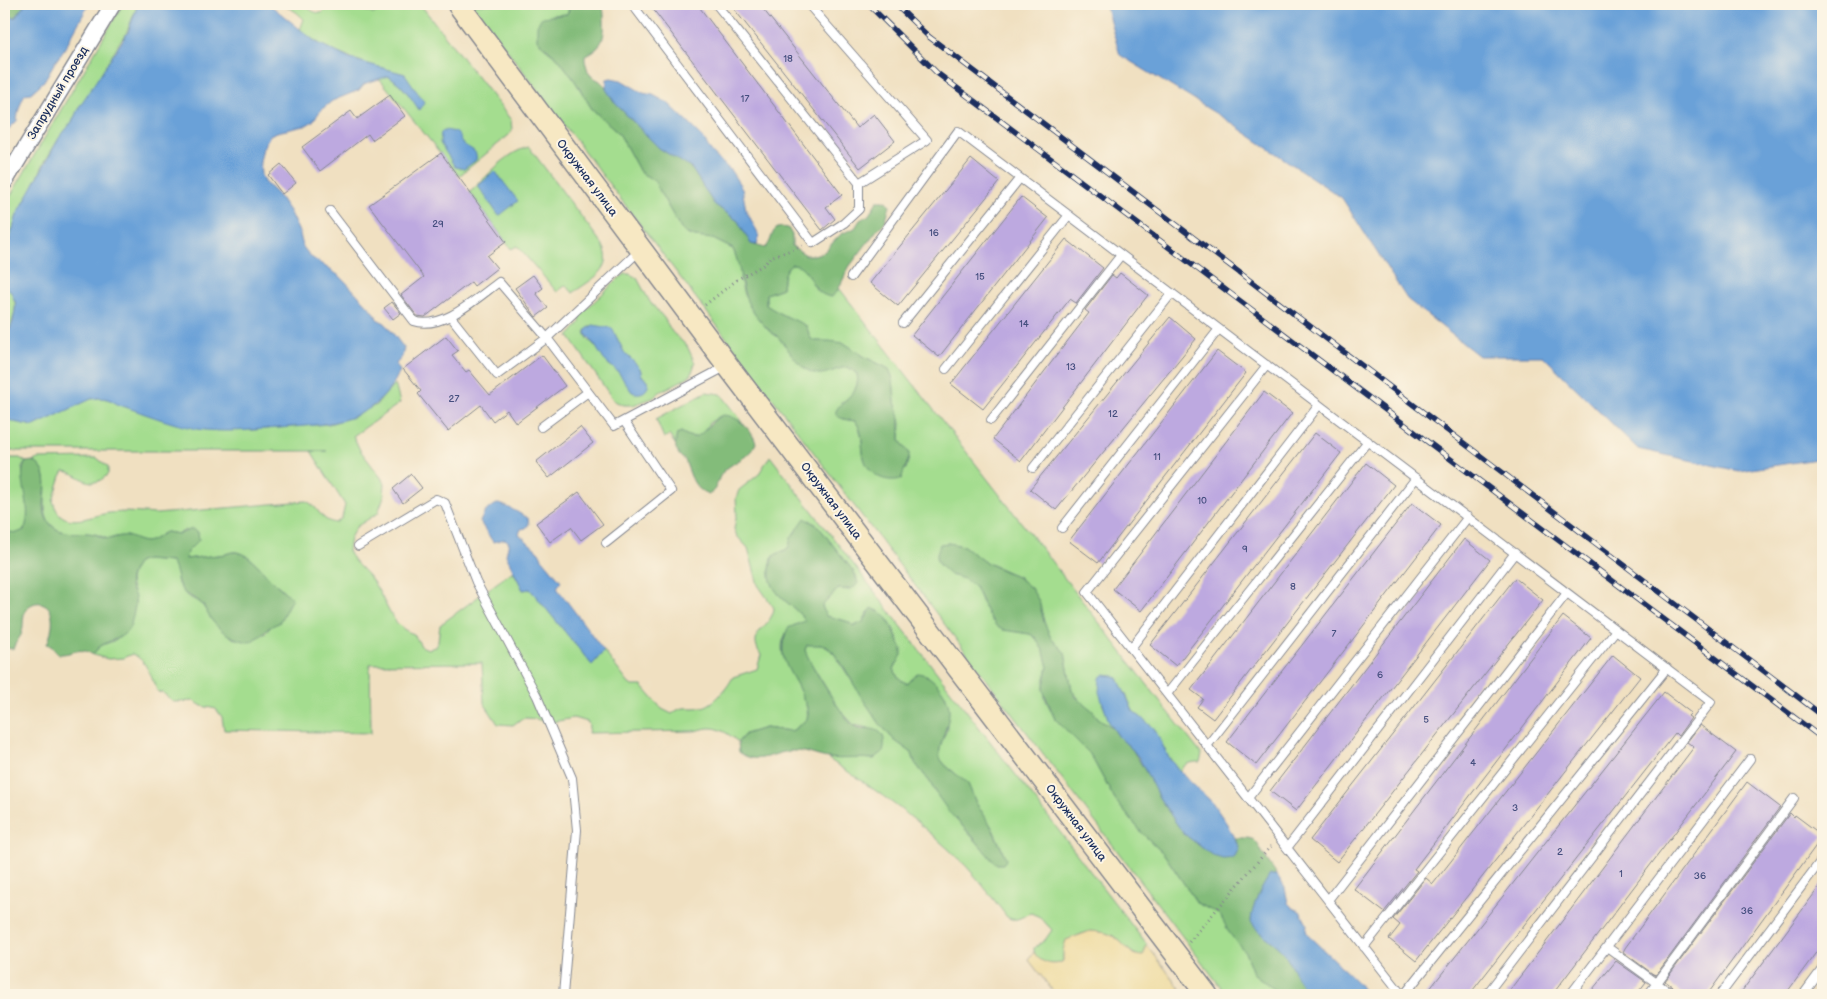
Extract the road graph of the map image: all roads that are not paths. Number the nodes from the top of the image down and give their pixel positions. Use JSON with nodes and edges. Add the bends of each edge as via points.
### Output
{"nodes":[{"id":1,"x":112,"y":4,"type":"edge"},
{"id":2,"x":458,"y":4,"type":"edge"},
{"id":3,"x":632,"y":4,"type":"edge"},
{"id":4,"x":716,"y":4,"type":"edge"},
{"id":5,"x":808,"y":4,"type":"edge"},
{"id":6,"x":1020,"y":178,"type":"junction"},
{"id":7,"x":4,"y":183,"type":"edge"},
{"id":8,"x":859,"y":184,"type":"junction"},
{"id":9,"x":330,"y":212,"type":"dead end"},
{"id":10,"x":1069,"y":215,"type":"junction"},
{"id":11,"x":641,"y":250,"type":"junction"},
{"id":12,"x":1122,"y":255,"type":"junction"},
{"id":13,"x":851,"y":277,"type":"dead end"},
{"id":14,"x":1172,"y":293,"type":"junction"},
{"id":15,"x":451,"y":317,"type":"junction"},
{"id":16,"x":903,"y":323,"type":"dead end"},
{"id":17,"x":1219,"y":329,"type":"junction"},
{"id":18,"x":546,"y":338,"type":"junction"},
{"id":19,"x":728,"y":366,"type":"junction"},
{"id":20,"x":1267,"y":366,"type":"junction"},
{"id":21,"x":946,"y":369,"type":"dead end"},
{"id":22,"x":588,"y":392,"type":"junction"},
{"id":23,"x":1319,"y":405,"type":"junction"},
{"id":24,"x":991,"y":420,"type":"dead end"},
{"id":25,"x":624,"y":421,"type":"junction"},
{"id":26,"x":541,"y":427,"type":"dead end"},
{"id":27,"x":1368,"y":442,"type":"junction"},
{"id":28,"x":1033,"y":468,"type":"dead end"},
{"id":29,"x":1416,"y":478,"type":"junction"},
{"id":30,"x":1468,"y":517,"type":"junction"},
{"id":31,"x":1062,"y":528,"type":"dead end"},
{"id":32,"x":606,"y":543,"type":"dead end"},
{"id":33,"x":358,"y":546,"type":"dead end"},
{"id":34,"x":1515,"y":553,"type":"junction"},
{"id":35,"x":1567,"y":593,"type":"junction"},
{"id":36,"x":1616,"y":630,"type":"junction"},
{"id":37,"x":1131,"y":648,"type":"junction"},
{"id":38,"x":1667,"y":668,"type":"junction"},
{"id":39,"x":1167,"y":694,"type":"junction"},
{"id":40,"x":1207,"y":746,"type":"junction"},
{"id":41,"x":1750,"y":759,"type":"dead end"},
{"id":42,"x":1248,"y":798,"type":"junction"},
{"id":43,"x":1794,"y":798,"type":"dead end"},
{"id":44,"x":1286,"y":848,"type":"junction"},
{"id":45,"x":1823,"y":858,"type":"edge"},
{"id":46,"x":1328,"y":900,"type":"junction"},
{"id":47,"x":1364,"y":947,"type":"junction"},
{"id":48,"x":1607,"y":947,"type":"junction"},
{"id":49,"x":1823,"y":968,"type":"edge"},
{"id":50,"x":1657,"y":984,"type":"junction"},
{"id":51,"x":563,"y":995,"type":"edge"},
{"id":52,"x":1208,"y":995,"type":"edge"},
{"id":53,"x":1403,"y":995,"type":"edge"},
{"id":54,"x":1486,"y":995,"type":"edge"},
{"id":55,"x":1570,"y":995,"type":"edge"},
{"id":56,"x":1648,"y":995,"type":"edge"},
{"id":57,"x":1673,"y":995,"type":"edge"},
{"id":58,"x":1720,"y":995,"type":"edge"},
{"id":59,"x":1803,"y":995,"type":"edge"}],
"edges":[{"from":1,"to":7,"type":"street","name":"Запрудный проезд"},
{"from":2,"to":11,"type":"main road","name":"Окружная улица"},
{"from":3,"to":8,"type":"lane","via":[[813,243],[859,209]]},
{"from":4,"to":8,"type":"lane"},
{"from":5,"to":8,"type":"lane","via":[[927,140]]},
{"from":6,"to":10,"type":"lane"},
{"from":6,"to":13,"type":"lane","via":[[958,130]]},
{"from":6,"to":16,"type":"lane"},
{"from":9,"to":15,"type":"lane","via":[[414,321],[420,323]]},
{"from":10,"to":12,"type":"lane"},
{"from":10,"to":21,"type":"lane"},
{"from":11,"to":18,"type":"lane"},
{"from":11,"to":19,"type":"main road","name":"Окружная улица"},
{"from":12,"to":14,"type":"lane"},
{"from":12,"to":24,"type":"lane"},
{"from":14,"to":17,"type":"lane"},
{"from":14,"to":28,"type":"lane"},
{"from":15,"to":18,"type":"lane","via":[[499,282]]},
{"from":15,"to":18,"type":"lane","via":[[497,375]]},
{"from":17,"to":20,"type":"lane"},
{"from":17,"to":31,"type":"lane"},
{"from":18,"to":22,"type":"lane"},
{"from":19,"to":25,"type":"lane"},
{"from":19,"to":52,"type":"main road","name":"Окружная улица"},
{"from":20,"to":23,"type":"lane"},
{"from":20,"to":37,"type":"lane","via":[[1087,592]]},
{"from":22,"to":25,"type":"lane","via":[[614,426]]},
{"from":22,"to":26,"type":"lane"},
{"from":23,"to":27,"type":"lane"},
{"from":23,"to":37,"type":"lane"},
{"from":25,"to":32,"type":"lane","via":[[672,491]]},
{"from":27,"to":29,"type":"lane"},
{"from":27,"to":39,"type":"lane"},
{"from":29,"to":30,"type":"lane"},
{"from":29,"to":40,"type":"lane"},
{"from":30,"to":34,"type":"lane"},
{"from":30,"to":42,"type":"lane"},
{"from":33,"to":51,"type":"lane","via":[[436,500],[445,503],[476,582],[537,696],[572,778],[577,830]]},
{"from":34,"to":35,"type":"lane"},
{"from":34,"to":44,"type":"lane"},
{"from":35,"to":36,"type":"lane"},
{"from":35,"to":46,"type":"lane"},
{"from":36,"to":38,"type":"lane"},
{"from":36,"to":47,"type":"lane"},
{"from":37,"to":39,"type":"lane"},
{"from":38,"to":53,"type":"lane"},
{"from":38,"to":54,"type":"lane","via":[[1712,702]]},
{"from":39,"to":40,"type":"lane"},
{"from":40,"to":42,"type":"lane"},
{"from":41,"to":48,"type":"lane"},
{"from":42,"to":44,"type":"lane"},
{"from":43,"to":50,"type":"lane"},
{"from":44,"to":46,"type":"lane"},
{"from":45,"to":58,"type":"lane"},
{"from":46,"to":47,"type":"lane"},
{"from":47,"to":53,"type":"lane"},
{"from":48,"to":50,"type":"lane"},
{"from":48,"to":55,"type":"lane"},
{"from":49,"to":59,"type":"lane"},
{"from":50,"to":56,"type":"lane"},
{"from":50,"to":57,"type":"lane"}]}
